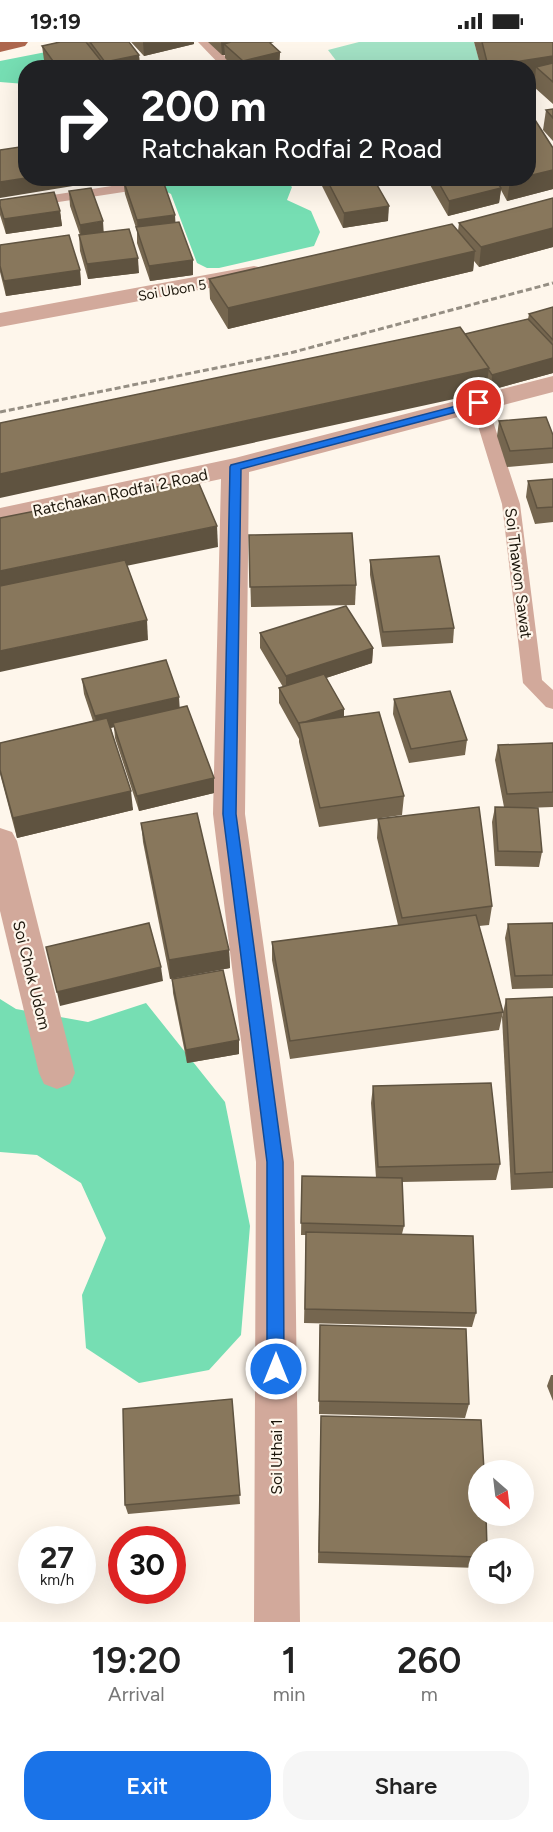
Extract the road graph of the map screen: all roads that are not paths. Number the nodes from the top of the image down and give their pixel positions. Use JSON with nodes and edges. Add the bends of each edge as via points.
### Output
{"nodes":[{"id":1,"x":18,"y":42,"type":"edge"},
{"id":2,"x":204,"y":42,"type":"edge"},
{"id":3,"x":0,"y":46,"type":"edge"},
{"id":4,"x":223,"y":60,"type":"edge"},
{"id":5,"x":135,"y":186,"type":"edge"},
{"id":6,"x":0,"y":207,"type":"edge"},
{"id":7,"x":272,"y":269,"type":"edge"},
{"id":8,"x":1,"y":318,"type":"edge"},
{"id":9,"x":553,"y":384,"type":"edge"},
{"id":10,"x":479,"y":403,"type":"junction"},
{"id":11,"x":235,"y":467,"type":"junction"},
{"id":12,"x":0,"y":518,"type":"edge"},
{"id":13,"x":553,"y":702,"type":"edge"},
{"id":14,"x":0,"y":841,"type":"edge"},
{"id":15,"x":13,"y":957,"type":"edge"},
{"id":16,"x":57,"y":1073,"type":"dead end"},
{"id":17,"x":277,"y":1622,"type":"edge"}],
"edges":[{"from":1,"to":3,"type":"main road"},
{"from":2,"to":4,"type":"lane"},
{"from":5,"to":6,"type":"lane"},
{"from":7,"to":8,"type":"street","name":"Soi Ubon 5"},
{"from":9,"to":10,"type":"street","name":"Ratchakan Rodfai 2 Road"},
{"from":10,"to":11,"type":"street","name":"Ratchakan Rodfai 2 Road"},
{"from":10,"to":13,"type":"lane","name":"Soi Thawon Sawat","via":[[511,504],[533,683]]},
{"from":11,"to":12,"type":"street","name":"Ratchakan Rodfai 2 Road"},
{"from":11,"to":17,"type":"street","name":"Soi Uthai 1","via":[[230,814],[275,1162]]},
{"from":14,"to":15,"type":"street","name":"Soi Chok Udom"},
{"from":15,"to":16,"type":"street","name":"Soi Chok Udom"}]}
